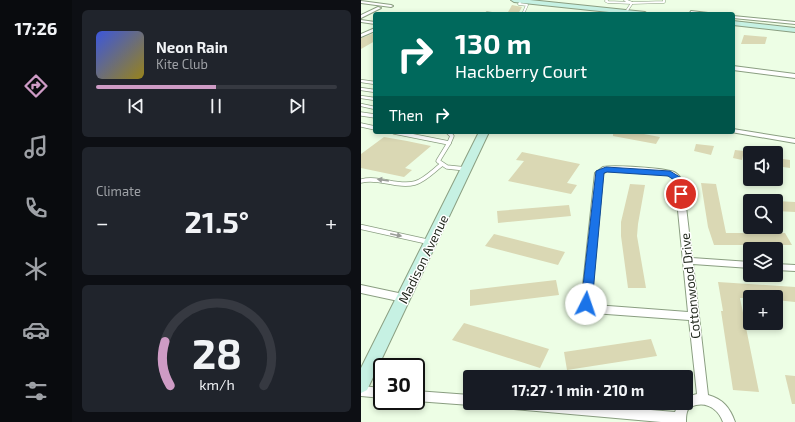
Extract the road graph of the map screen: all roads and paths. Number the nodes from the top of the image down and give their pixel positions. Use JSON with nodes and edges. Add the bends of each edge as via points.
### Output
{"nodes":[{"id":1,"x":517,"y":0,"type":"edge"},
{"id":2,"x":607,"y":0,"type":"edge"},
{"id":3,"x":625,"y":0,"type":"edge"},
{"id":4,"x":664,"y":0,"type":"edge"},
{"id":5,"x":361,"y":2,"type":"edge"},
{"id":6,"x":632,"y":3,"type":"junction"},
{"id":7,"x":546,"y":4,"type":"edge"},
{"id":8,"x":391,"y":6,"type":"dead end"},
{"id":9,"x":379,"y":8,"type":"dead end"},
{"id":10,"x":524,"y":12,"type":"edge"},
{"id":11,"x":625,"y":12,"type":"joint"},
{"id":12,"x":361,"y":17,"type":"edge"},
{"id":13,"x":735,"y":17,"type":"edge"},
{"id":14,"x":361,"y":21,"type":"edge"},
{"id":15,"x":373,"y":23,"type":"edge"},
{"id":16,"x":795,"y":23,"type":"edge"},
{"id":17,"x":735,"y":24,"type":"edge"},
{"id":18,"x":373,"y":30,"type":"edge"},
{"id":19,"x":795,"y":30,"type":"edge"},
{"id":20,"x":361,"y":36,"type":"edge"},
{"id":21,"x":735,"y":68,"type":"edge"},
{"id":22,"x":795,"y":76,"type":"edge"},
{"id":23,"x":361,"y":81,"type":"edge"},
{"id":24,"x":373,"y":83,"type":"edge"},
{"id":25,"x":361,"y":89,"type":"edge"},
{"id":26,"x":373,"y":91,"type":"edge"},
{"id":27,"x":361,"y":97,"type":"edge"},
{"id":28,"x":373,"y":99,"type":"edge"},
{"id":29,"x":361,"y":105,"type":"edge"},
{"id":30,"x":373,"y":108,"type":"edge"},
{"id":31,"x":361,"y":114,"type":"edge"},
{"id":32,"x":373,"y":116,"type":"edge"},
{"id":33,"x":361,"y":125,"type":"edge"},
{"id":34,"x":373,"y":128,"type":"edge"},
{"id":35,"x":735,"y":131,"type":"edge"},
{"id":36,"x":405,"y":134,"type":"edge"},
{"id":37,"x":450,"y":134,"type":"edge"},
{"id":38,"x":483,"y":134,"type":"edge"},
{"id":39,"x":795,"y":141,"type":"edge"},
{"id":40,"x":449,"y":143,"type":"junction"},
{"id":41,"x":441,"y":165,"type":"junction"},
{"id":42,"x":467,"y":169,"type":"junction"},
{"id":43,"x":361,"y":181,"type":"edge"},
{"id":44,"x":361,"y":227,"type":"edge"},
{"id":45,"x":430,"y":242,"type":"junction"},
{"id":46,"x":688,"y":261,"type":"junction"},
{"id":47,"x":743,"y":265,"type":"edge"},
{"id":48,"x":783,"y":267,"type":"edge"},
{"id":49,"x":795,"y":268,"type":"edge"},
{"id":50,"x":361,"y":290,"type":"edge"},
{"id":51,"x":403,"y":298,"type":"junction"},
{"id":52,"x":694,"y":316,"type":"junction"},
{"id":53,"x":363,"y":379,"type":"edge"},
{"id":54,"x":361,"y":391,"type":"edge"},
{"id":55,"x":373,"y":392,"type":"edge"},
{"id":56,"x":425,"y":397,"type":"edge"},
{"id":57,"x":703,"y":398,"type":"junction"},
{"id":58,"x":463,"y":399,"type":"edge"},
{"id":59,"x":693,"y":399,"type":"edge"},
{"id":60,"x":575,"y":410,"type":"edge"},
{"id":61,"x":681,"y":410,"type":"edge"},
{"id":62,"x":680,"y":420,"type":"edge"},
{"id":63,"x":729,"y":422,"type":"edge"}],
"edges":[{"from":1,"to":7,"type":"street"},
{"from":1,"to":10,"type":"lane","via":[[519,4],[527,5]]},
{"from":2,"to":6,"type":"lane"},
{"from":3,"to":6,"type":"lane"},
{"from":4,"to":6,"type":"lane"},
{"from":5,"to":8,"type":"street"},
{"from":6,"to":11,"type":"lane"},
{"from":7,"to":11,"type":"street"},
{"from":9,"to":12,"type":"street"},
{"from":13,"to":16,"type":"street"},
{"from":14,"to":15,"type":"street"},
{"from":17,"to":19,"type":"street"},
{"from":18,"to":20,"type":"street"},
{"from":21,"to":22,"type":"street"},
{"from":23,"to":24,"type":"lane"},
{"from":25,"to":26,"type":"lane"},
{"from":27,"to":28,"type":"lane"},
{"from":29,"to":30,"type":"lane"},
{"from":31,"to":32,"type":"lane"},
{"from":33,"to":34,"type":"lane"},
{"from":35,"to":39,"type":"street"},
{"from":36,"to":40,"type":"lane"},
{"from":37,"to":40,"type":"lane","via":[[452,136]]},
{"from":38,"to":42,"type":"street","name":"Madison Avenue"},
{"from":40,"to":41,"type":"lane","via":[[438,161]]},
{"from":41,"to":42,"type":"lane"},
{"from":41,"to":43,"type":"lane","one_way":true,"via":[[413,184],[373,178]]},
{"from":42,"to":45,"type":"street","name":"Madison Avenue"},
{"from":44,"to":45,"type":"lane","one_way":true},
{"from":45,"to":51,"type":"street","name":"Madison Avenue"},
{"from":46,"to":47,"type":"street"},
{"from":46,"to":52,"type":"street","name":"Cottonwood Drive"},
{"from":46,"to":52,"type":"street","name":"Cottonwood Drive","via":[[679,181],[675,176],[606,169],[600,172],[586,303],[589,308]]},
{"from":48,"to":49,"type":"street"},
{"from":50,"to":51,"type":"street"},
{"from":51,"to":53,"type":"street","name":"Madison Avenue"},
{"from":52,"to":57,"type":"street","name":"Cottonwood Drive"},
{"from":54,"to":55,"type":"street"},
{"from":56,"to":58,"type":"street"},
{"from":57,"to":59,"type":"street"},
{"from":57,"to":63,"type":"street","via":[[718,405],[726,413]]},
{"from":60,"to":62,"type":"street"},
{"from":61,"to":62,"type":"street"}]}
